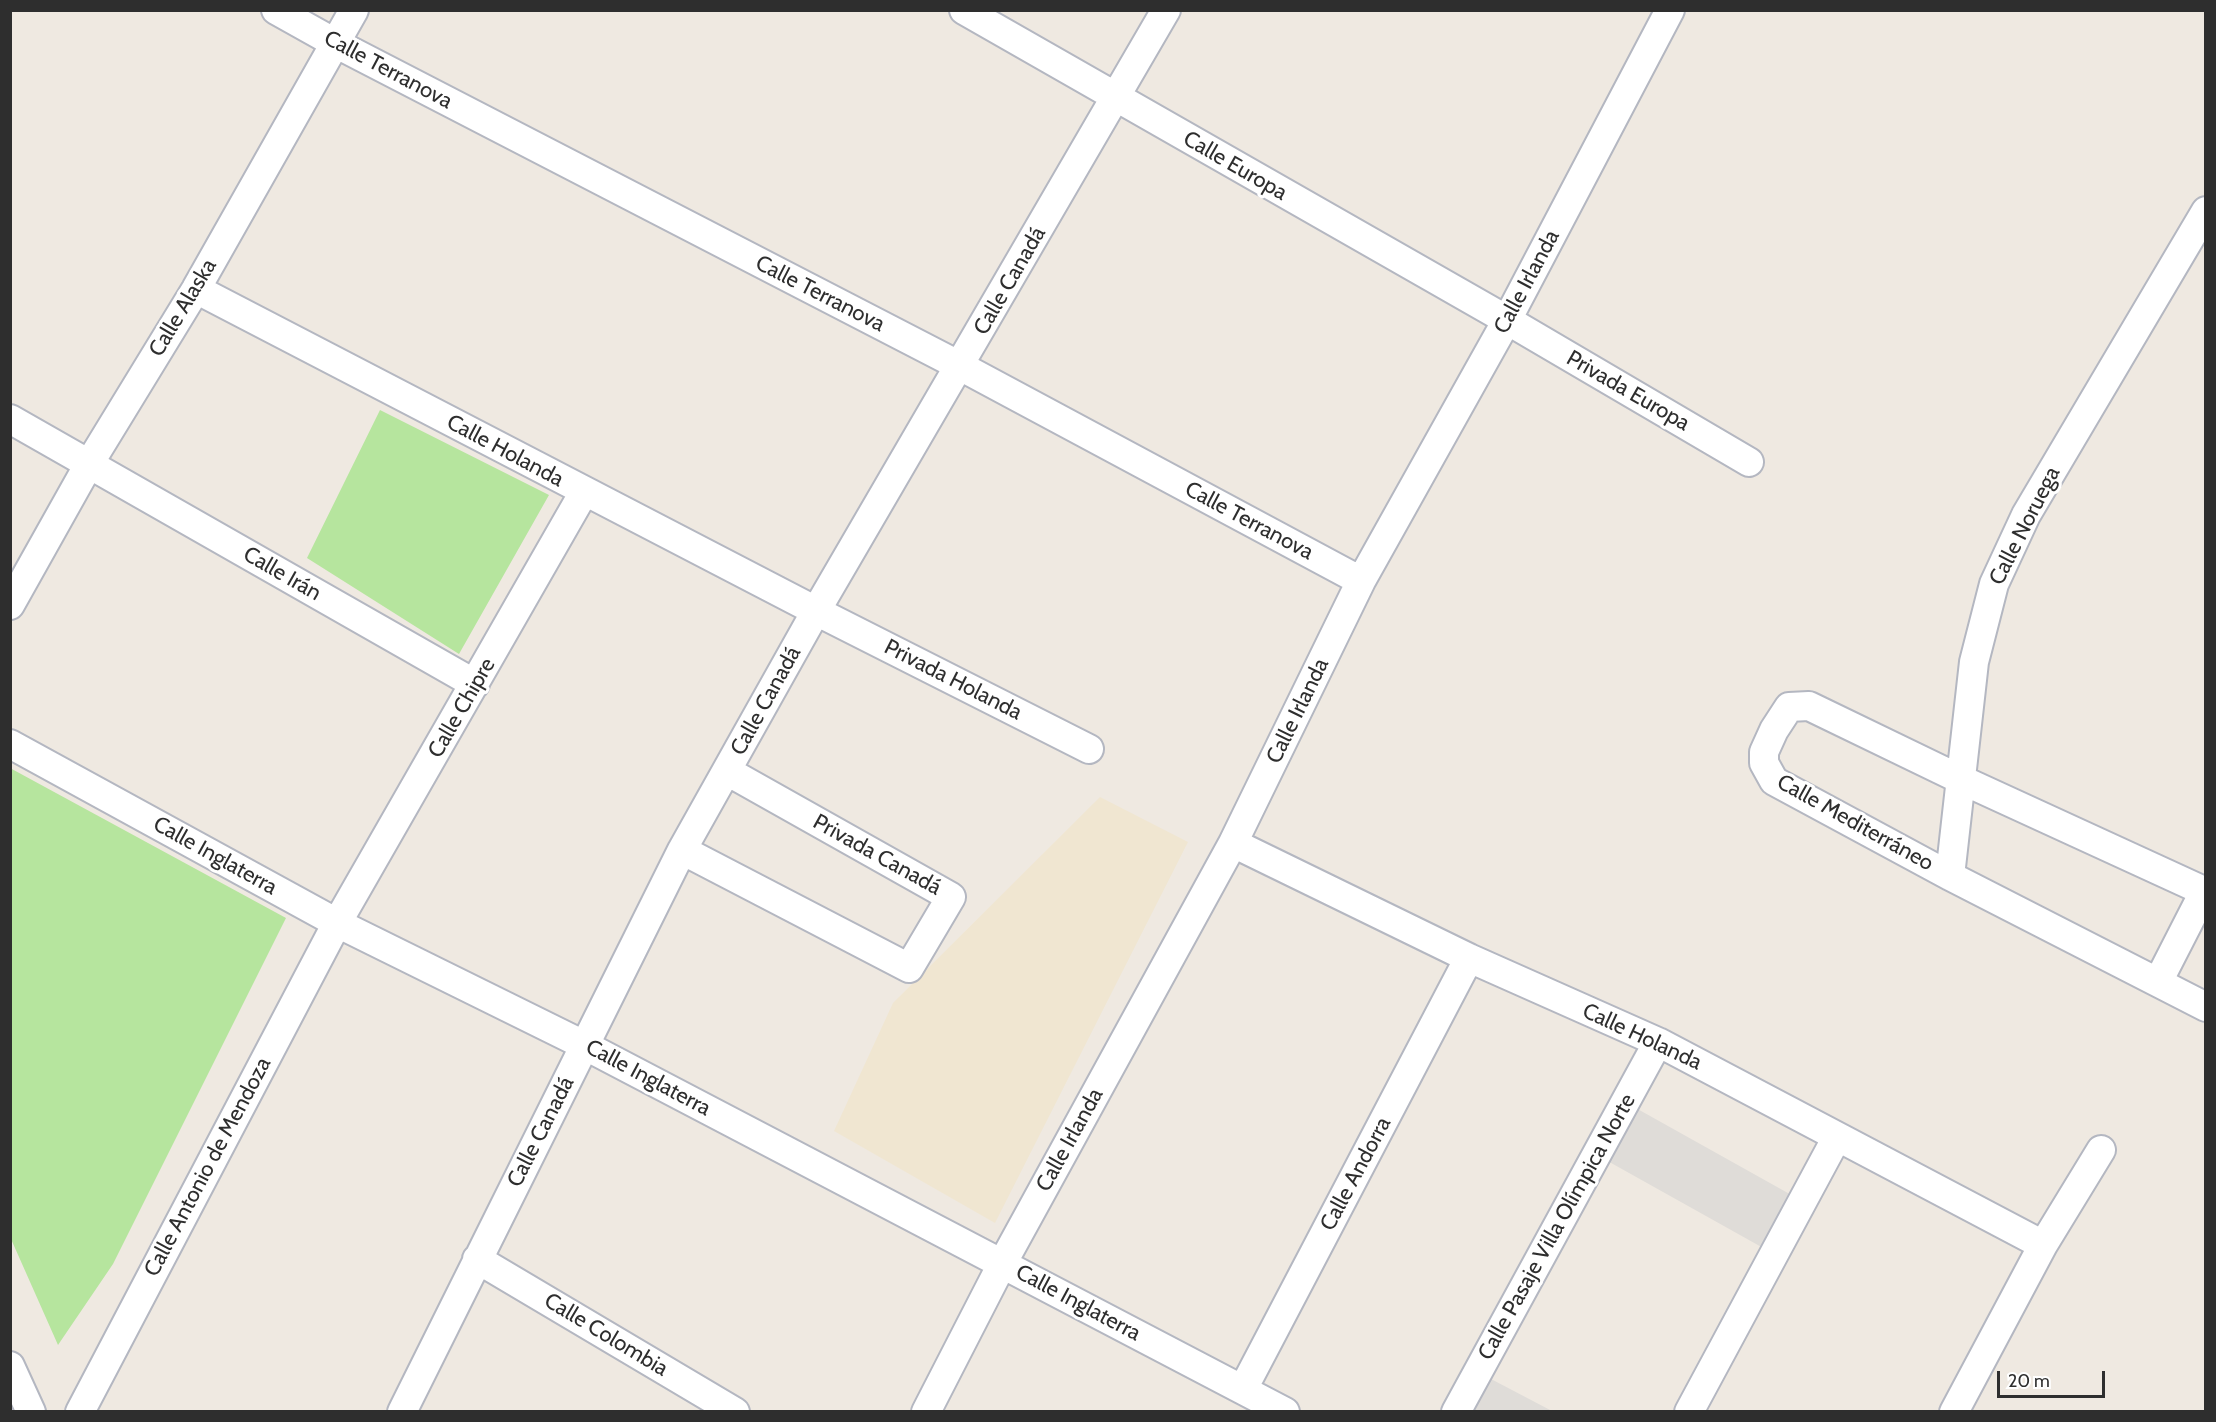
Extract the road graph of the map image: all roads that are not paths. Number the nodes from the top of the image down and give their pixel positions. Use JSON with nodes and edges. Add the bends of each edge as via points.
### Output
{"nodes":[{"id":1,"x":276,"y":10,"type":"edge"},
{"id":2,"x":354,"y":10,"type":"edge"},
{"id":3,"x":964,"y":10,"type":"edge"},
{"id":4,"x":1166,"y":10,"type":"edge"},
{"id":5,"x":1670,"y":10,"type":"edge"},
{"id":6,"x":335,"y":43,"type":"junction"},
{"id":7,"x":1116,"y":99,"type":"junction"},
{"id":8,"x":2205,"y":211,"type":"edge"},
{"id":9,"x":196,"y":289,"type":"junction"},
{"id":10,"x":1507,"y":320,"type":"junction"},
{"id":11,"x":960,"y":366,"type":"junction"},
{"id":12,"x":10,"y":419,"type":"edge"},
{"id":13,"x":1749,"y":462,"type":"dead end"},
{"id":14,"x":89,"y":464,"type":"junction"},
{"id":15,"x":584,"y":492,"type":"junction"},
{"id":16,"x":1361,"y":581,"type":"junction"},
{"id":17,"x":10,"y":605,"type":"edge"},
{"id":18,"x":816,"y":612,"type":"junction"},
{"id":19,"x":475,"y":684,"type":"junction"},
{"id":20,"x":10,"y":744,"type":"edge"},
{"id":21,"x":1089,"y":749,"type":"dead end"},
{"id":22,"x":727,"y":771,"type":"junction"},
{"id":23,"x":1962,"y":780,"type":"junction"},
{"id":24,"x":1233,"y":843,"type":"junction"},
{"id":25,"x":682,"y":850,"type":"junction"},
{"id":26,"x":1950,"y":876,"type":"junction"},
{"id":27,"x":2205,"y":892,"type":"edge"},
{"id":28,"x":337,"y":922,"type":"junction"},
{"id":29,"x":1469,"y":958,"type":"junction"},
{"id":30,"x":2158,"y":982,"type":"junction"},
{"id":31,"x":2205,"y":1007,"type":"edge"},
{"id":32,"x":1658,"y":1042,"type":"junction"},
{"id":33,"x":584,"y":1045,"type":"junction"},
{"id":34,"x":1837,"y":1137,"type":"junction"},
{"id":35,"x":2101,"y":1150,"type":"dead end"},
{"id":36,"x":2043,"y":1245,"type":"junction"},
{"id":37,"x":477,"y":1259,"type":"junction"},
{"id":38,"x":1002,"y":1264,"type":"junction"},
{"id":39,"x":10,"y":1366,"type":"edge"},
{"id":40,"x":1244,"y":1389,"type":"junction"},
{"id":41,"x":31,"y":1412,"type":"edge"},
{"id":42,"x":80,"y":1412,"type":"edge"},
{"id":43,"x":402,"y":1412,"type":"edge"},
{"id":44,"x":735,"y":1412,"type":"edge"},
{"id":45,"x":926,"y":1412,"type":"edge"},
{"id":46,"x":1285,"y":1412,"type":"edge"},
{"id":47,"x":1456,"y":1412,"type":"edge"},
{"id":48,"x":1689,"y":1412,"type":"edge"},
{"id":49,"x":1954,"y":1412,"type":"edge"}],
"edges":[{"from":1,"to":6,"type":"street","name":"Calle Terranova"},
{"from":2,"to":6,"type":"street","name":"Calle Alaska"},
{"from":3,"to":7,"type":"street","name":"Calle Europa"},
{"from":4,"to":7,"type":"street","name":"Calle Canadá"},
{"from":5,"to":10,"type":"street","name":"Calle Irlanda"},
{"from":6,"to":9,"type":"street","name":"Calle Alaska"},
{"from":6,"to":11,"type":"street","name":"Calle Terranova"},
{"from":7,"to":10,"type":"street","name":"Calle Europa"},
{"from":7,"to":11,"type":"street","name":"Calle Canadá"},
{"from":8,"to":23,"type":"street","name":"Calle Noruega","via":[[2026,515],[1994,584],[1974,662]]},
{"from":9,"to":14,"type":"street","name":"Calle Alaska"},
{"from":9,"to":15,"type":"street","name":"Calle Holanda"},
{"from":10,"to":13,"type":"street","name":"Privada Europa"},
{"from":10,"to":16,"type":"street","name":"Calle Irlanda"},
{"from":11,"to":16,"type":"street","name":"Calle Terranova"},
{"from":11,"to":18,"type":"street","name":"Calle Canadá"},
{"from":12,"to":14,"type":"street","name":"Calle Irán"},
{"from":14,"to":17,"type":"street","name":"Calle Alaska"},
{"from":14,"to":19,"type":"street","name":"Calle Irán"},
{"from":15,"to":18,"type":"street","name":"Calle Holanda"},
{"from":15,"to":19,"type":"street","name":"Calle Chipre"},
{"from":16,"to":24,"type":"street","name":"Calle Irlanda"},
{"from":18,"to":21,"type":"street","name":"Privada Holanda"},
{"from":18,"to":22,"type":"street","name":"Calle Canadá"},
{"from":19,"to":28,"type":"street","name":"Calle Chipre"},
{"from":20,"to":28,"type":"street","name":"Calle Inglaterra"},
{"from":22,"to":25,"type":"street","name":"Calle Canadá"},
{"from":22,"to":25,"type":"street","name":"Privada Canadá","via":[[951,897],[909,969]]},
{"from":23,"to":26,"type":"street","name":"Calle Noruega"},
{"from":23,"to":26,"type":"street","name":"Calle Mediterráneo","via":[[1809,706],[1789,707],[1764,752],[1764,763],[1774,781]]},
{"from":23,"to":27,"type":"street","name":"Calle Mediterráneo"},
{"from":24,"to":29,"type":"street","name":"Calle Holanda"},
{"from":24,"to":38,"type":"street","name":"Calle Irlanda"},
{"from":25,"to":33,"type":"street","name":"Calle Canadá"},
{"from":26,"to":30,"type":"street","name":"Calle Mediterráneo"},
{"from":27,"to":30,"type":"street","name":"Calle Mediterráneo"},
{"from":28,"to":33,"type":"street","name":"Calle Inglaterra"},
{"from":28,"to":42,"type":"street","name":"Calle Antonio de Mendoza"},
{"from":29,"to":32,"type":"street","name":"Calle Holanda"},
{"from":29,"to":40,"type":"street","name":"Calle Andorra"},
{"from":30,"to":31,"type":"street","name":"Calle Mediterráneo"},
{"from":32,"to":34,"type":"street","name":"Calle Holanda"},
{"from":32,"to":47,"type":"street","name":"Calle Pasaje Villa Olímpica Norte"},
{"from":33,"to":37,"type":"street","name":"Calle Canadá"},
{"from":33,"to":38,"type":"street","name":"Calle Inglaterra"},
{"from":34,"to":36,"type":"street","name":"Calle Holanda"},
{"from":34,"to":48,"type":"street"},
{"from":35,"to":36,"type":"street"},
{"from":36,"to":49,"type":"street"},
{"from":37,"to":43,"type":"street","name":"Calle Canadá"},
{"from":37,"to":44,"type":"street","name":"Calle Colombia"},
{"from":38,"to":40,"type":"street","name":"Calle Inglaterra"},
{"from":38,"to":45,"type":"street","name":"Calle Irlanda"},
{"from":39,"to":41,"type":"street"},
{"from":40,"to":46,"type":"street","name":"Calle Inglaterra"}]}
